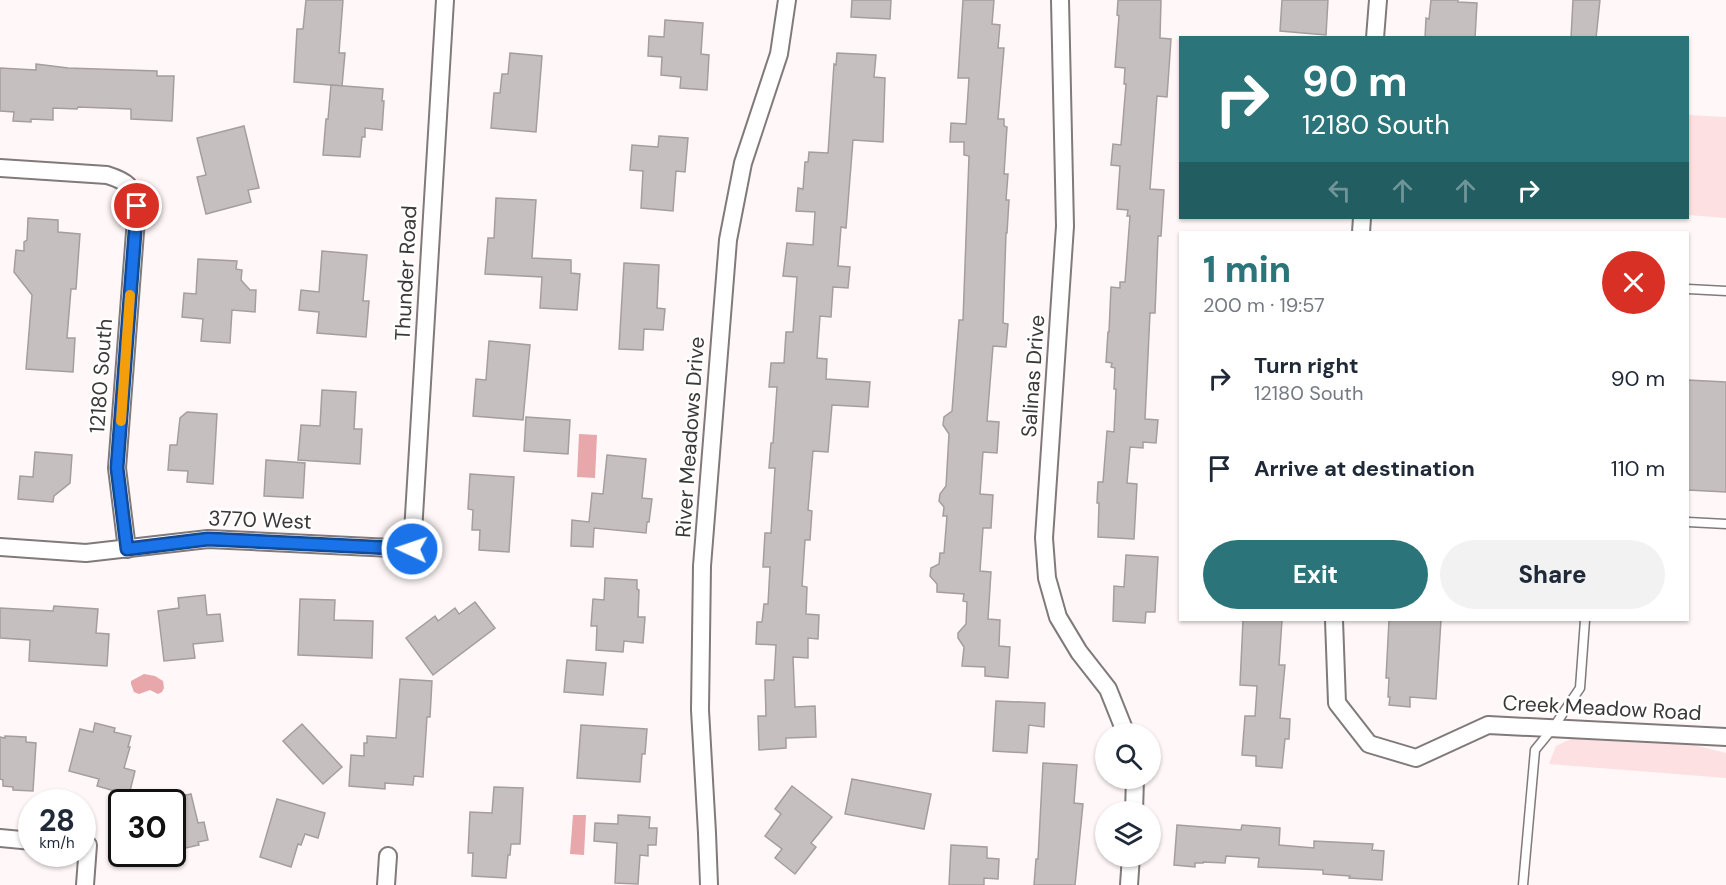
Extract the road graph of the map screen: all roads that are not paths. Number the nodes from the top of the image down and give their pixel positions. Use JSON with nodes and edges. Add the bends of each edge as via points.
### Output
{"nodes":[{"id":1,"x":445,"y":0,"type":"edge"},
{"id":2,"x":788,"y":0,"type":"edge"},
{"id":3,"x":1060,"y":0,"type":"edge"},
{"id":4,"x":1378,"y":0,"type":"edge"},
{"id":5,"x":1375,"y":36,"type":"edge"},
{"id":6,"x":0,"y":168,"type":"edge"},
{"id":7,"x":1689,"y":289,"type":"edge"},
{"id":8,"x":1726,"y":291,"type":"edge"},
{"id":9,"x":1689,"y":522,"type":"edge"},
{"id":10,"x":1726,"y":525,"type":"edge"},
{"id":11,"x":0,"y":547,"type":"edge"},
{"id":12,"x":127,"y":549,"type":"junction"},
{"id":13,"x":412,"y":549,"type":"joint"},
{"id":14,"x":1334,"y":621,"type":"edge"},
{"id":15,"x":1585,"y":621,"type":"edge"},
{"id":16,"x":1122,"y":723,"type":"edge"},
{"id":17,"x":1553,"y":728,"type":"junction"},
{"id":18,"x":1726,"y":737,"type":"edge"},
{"id":19,"x":0,"y":838,"type":"edge"},
{"id":20,"x":18,"y":840,"type":"edge"},
{"id":21,"x":388,"y":856,"type":"dead end"},
{"id":22,"x":85,"y":867,"type":"edge"},
{"id":23,"x":1130,"y":867,"type":"edge"},
{"id":24,"x":85,"y":885,"type":"edge"},
{"id":25,"x":386,"y":885,"type":"edge"},
{"id":26,"x":709,"y":885,"type":"edge"},
{"id":27,"x":1129,"y":885,"type":"edge"},
{"id":28,"x":1523,"y":885,"type":"edge"}],
"edges":[{"from":1,"to":13,"type":"street","name":"Thunder Road"},
{"from":2,"to":26,"type":"street","name":"River Meadows Drive","via":[[779,54],[743,162],[728,240],[702,566],[700,710]]},
{"from":3,"to":16,"type":"street","name":"Salinas Drive","via":[[1065,226],[1044,538],[1047,578],[1058,617],[1108,689]]},
{"from":4,"to":5,"type":"street"},
{"from":6,"to":12,"type":"street","name":"12180 South","via":[[107,175],[122,180],[131,189],[137,206],[117,468]]},
{"from":7,"to":8,"type":"lane"},
{"from":9,"to":10,"type":"lane"},
{"from":11,"to":12,"type":"street","name":"3770 West","via":[[86,553]]},
{"from":12,"to":13,"type":"street","name":"3770 West","via":[[208,539]]},
{"from":14,"to":17,"type":"street","name":"Creek Meadow Road","via":[[1337,703],[1369,744],[1416,758],[1488,724]]},
{"from":15,"to":17,"type":"lane","via":[[1580,688]]},
{"from":17,"to":18,"type":"street","name":"Creek Meadow Road"},
{"from":17,"to":28,"type":"lane","via":[[1535,750]]},
{"from":19,"to":20,"type":"street"},
{"from":21,"to":25,"type":"street"},
{"from":22,"to":24,"type":"street"},
{"from":23,"to":27,"type":"street"}]}
